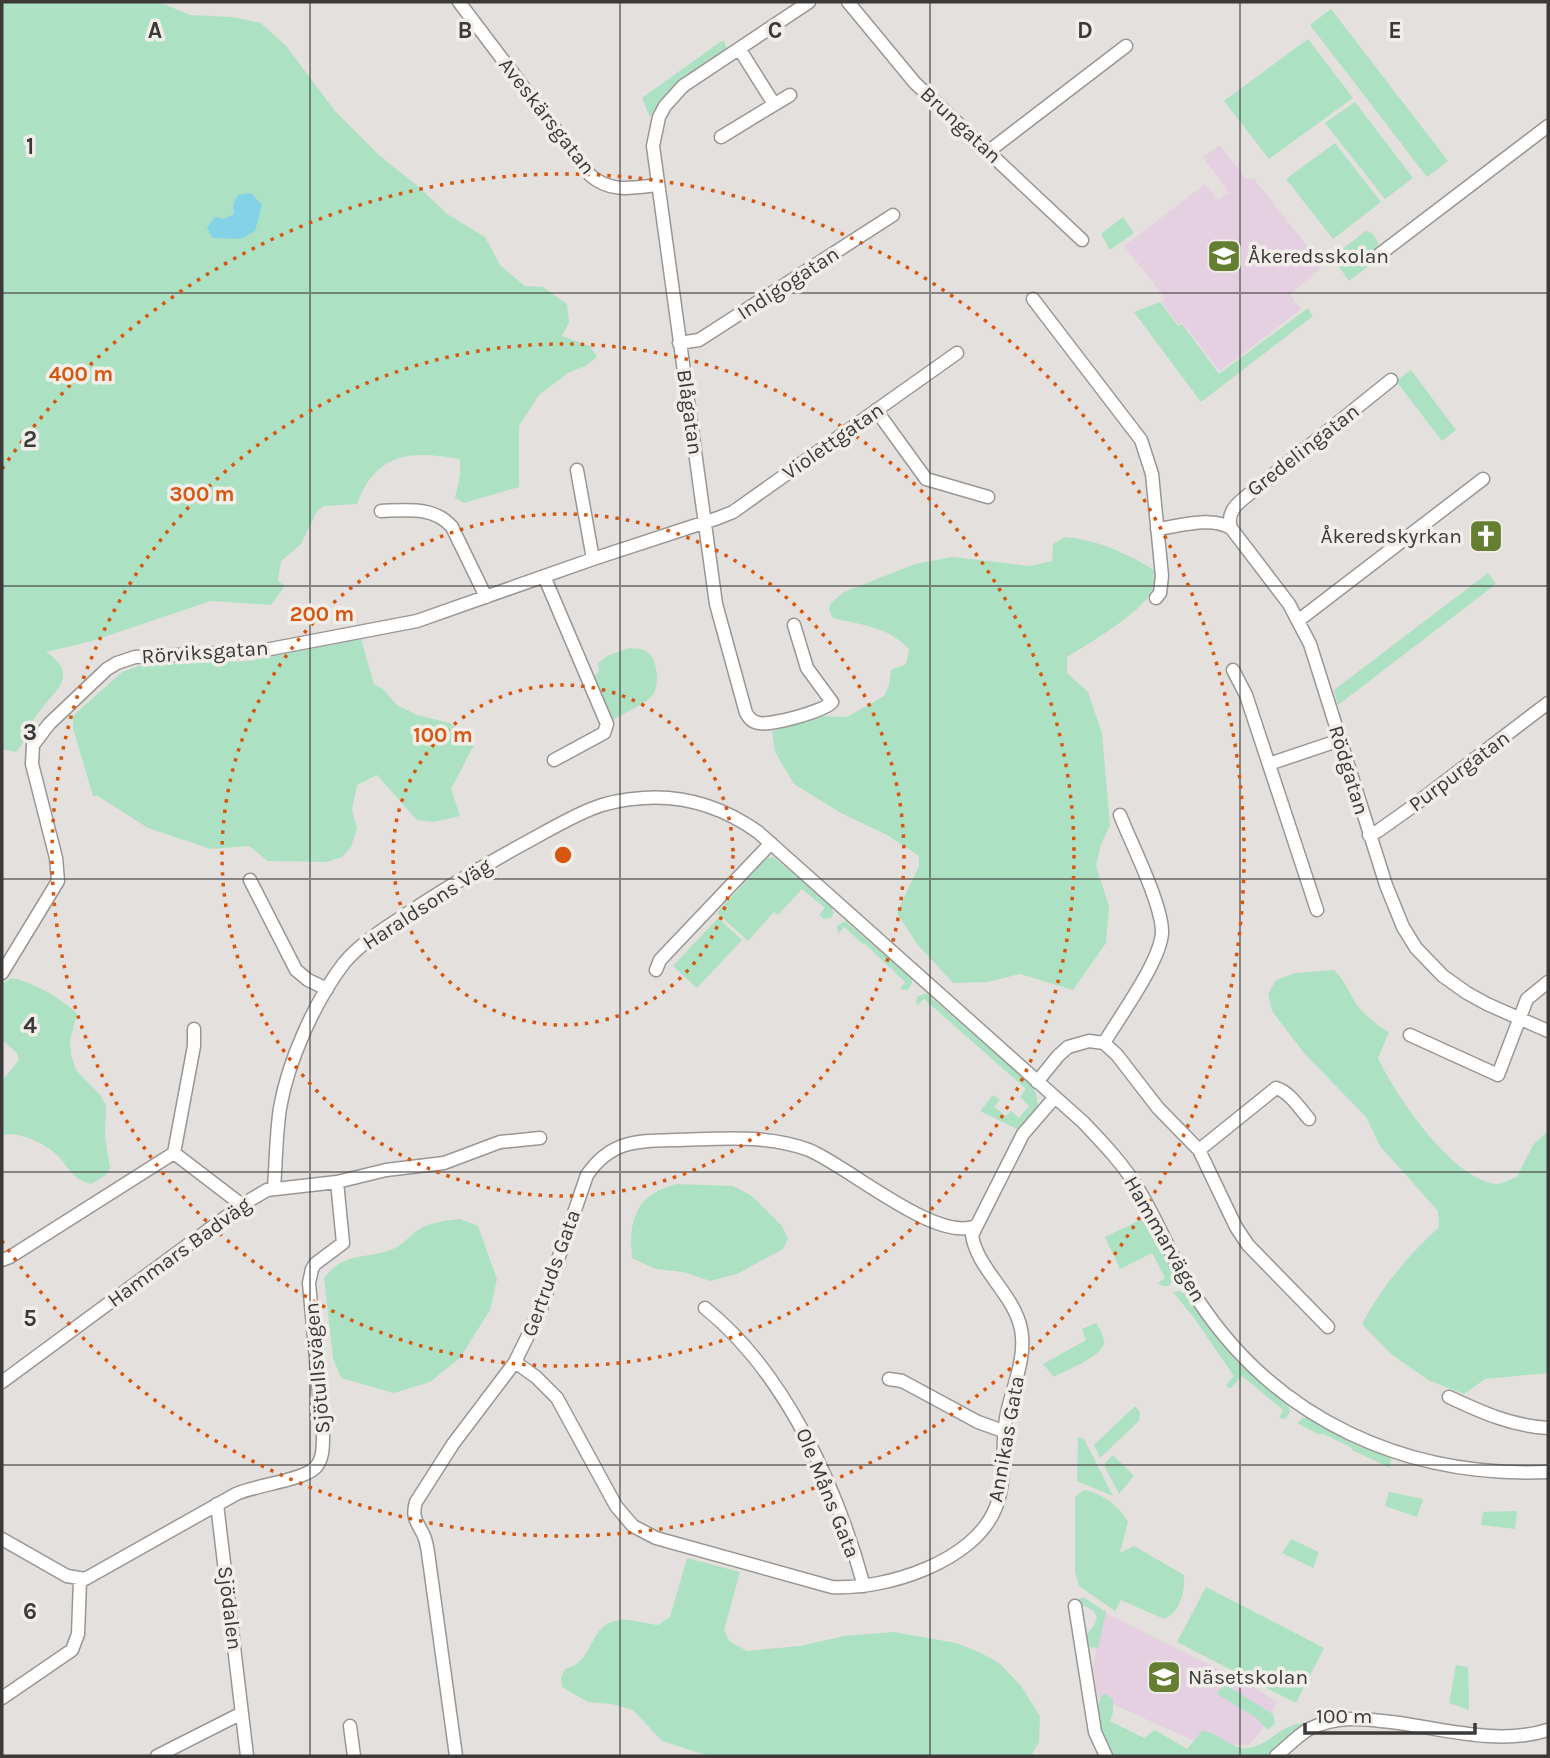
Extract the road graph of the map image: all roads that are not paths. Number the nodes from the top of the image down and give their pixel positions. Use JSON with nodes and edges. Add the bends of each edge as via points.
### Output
{"nodes":[{"id":1,"x":459,"y":2,"type":"edge"},
{"id":2,"x":809,"y":2,"type":"edge"},
{"id":3,"x":848,"y":2,"type":"edge"},
{"id":4,"x":1126,"y":46,"type":"dead end"},
{"id":5,"x":740,"y":50,"type":"junction"},
{"id":6,"x":790,"y":95,"type":"dead end"},
{"id":7,"x":774,"y":104,"type":"junction"},
{"id":8,"x":1548,"y":126,"type":"edge"},
{"id":9,"x":721,"y":137,"type":"dead end"},
{"id":10,"x":989,"y":151,"type":"junction"},
{"id":11,"x":657,"y":185,"type":"junction"},
{"id":12,"x":893,"y":215,"type":"dead end"},
{"id":13,"x":1082,"y":240,"type":"dead end"},
{"id":14,"x":1380,"y":254,"type":"dead end"},
{"id":15,"x":1033,"y":299,"type":"dead end"},
{"id":16,"x":679,"y":343,"type":"junction"},
{"id":17,"x":957,"y":353,"type":"dead end"},
{"id":18,"x":1391,"y":380,"type":"dead end"},
{"id":19,"x":876,"y":410,"type":"junction"},
{"id":20,"x":577,"y":470,"type":"dead end"},
{"id":21,"x":1483,"y":479,"type":"dead end"},
{"id":22,"x":988,"y":497,"type":"dead end"},
{"id":23,"x":382,"y":512,"type":"dead end"},
{"id":24,"x":706,"y":523,"type":"junction"},
{"id":25,"x":1231,"y":528,"type":"junction"},
{"id":26,"x":1157,"y":529,"type":"junction"},
{"id":27,"x":593,"y":559,"type":"junction"},
{"id":28,"x":544,"y":576,"type":"junction"},
{"id":29,"x":486,"y":597,"type":"junction"},
{"id":30,"x":1156,"y":598,"type":"dead end"},
{"id":31,"x":1299,"y":620,"type":"junction"},
{"id":32,"x":794,"y":625,"type":"dead end"},
{"id":33,"x":1233,"y":670,"type":"dead end"},
{"id":34,"x":1548,"y":703,"type":"edge"},
{"id":35,"x":1340,"y":740,"type":"junction"},
{"id":36,"x":554,"y":760,"type":"dead end"},
{"id":37,"x":1269,"y":764,"type":"junction"},
{"id":38,"x":699,"y":803,"type":"joint"},
{"id":39,"x":1120,"y":815,"type":"dead end"},
{"id":40,"x":1368,"y":835,"type":"junction"},
{"id":41,"x":771,"y":843,"type":"junction"},
{"id":42,"x":250,"y":880,"type":"dead end"},
{"id":43,"x":1317,"y":910,"type":"dead end"},
{"id":44,"x":656,"y":970,"type":"dead end"},
{"id":45,"x":2,"y":973,"type":"edge"},
{"id":46,"x":1548,"y":982,"type":"edge"},
{"id":47,"x":327,"y":989,"type":"junction"},
{"id":48,"x":1518,"y":1017,"type":"junction"},
{"id":49,"x":194,"y":1029,"type":"dead end"},
{"id":50,"x":1548,"y":1031,"type":"edge"},
{"id":51,"x":1410,"y":1035,"type":"dead end"},
{"id":52,"x":1104,"y":1043,"type":"junction"},
{"id":53,"x":1037,"y":1082,"type":"junction"},
{"id":54,"x":1055,"y":1097,"type":"junction"},
{"id":55,"x":1309,"y":1119,"type":"dead end"},
{"id":56,"x":540,"y":1138,"type":"dead end"},
{"id":57,"x":1199,"y":1150,"type":"junction"},
{"id":58,"x":174,"y":1153,"type":"junction"},
{"id":59,"x":337,"y":1182,"type":"junction"},
{"id":60,"x":274,"y":1188,"type":"junction"},
{"id":61,"x":242,"y":1205,"type":"junction"},
{"id":62,"x":976,"y":1226,"type":"junction"},
{"id":63,"x":2,"y":1260,"type":"edge"},
{"id":64,"x":705,"y":1308,"type":"dead end"},
{"id":65,"x":1328,"y":1327,"type":"dead end"},
{"id":66,"x":515,"y":1362,"type":"junction"},
{"id":67,"x":890,"y":1379,"type":"dead end"},
{"id":68,"x":2,"y":1382,"type":"edge"},
{"id":69,"x":1449,"y":1397,"type":"dead end"},
{"id":70,"x":1548,"y":1428,"type":"edge"},
{"id":71,"x":1003,"y":1431,"type":"junction"},
{"id":72,"x":1548,"y":1472,"type":"edge"},
{"id":73,"x":217,"y":1504,"type":"junction"},
{"id":74,"x":2,"y":1540,"type":"edge"},
{"id":75,"x":80,"y":1580,"type":"junction"},
{"id":76,"x":864,"y":1586,"type":"junction"},
{"id":77,"x":1075,"y":1606,"type":"dead end"},
{"id":78,"x":2,"y":1698,"type":"edge"},
{"id":79,"x":242,"y":1713,"type":"junction"},
{"id":80,"x":350,"y":1726,"type":"dead end"},
{"id":81,"x":1548,"y":1730,"type":"edge"},
{"id":82,"x":157,"y":1756,"type":"edge"},
{"id":83,"x":247,"y":1756,"type":"edge"},
{"id":84,"x":354,"y":1756,"type":"edge"},
{"id":85,"x":456,"y":1756,"type":"edge"},
{"id":86,"x":1106,"y":1756,"type":"edge"},
{"id":87,"x":1276,"y":1756,"type":"edge"}],
"edges":[{"from":1,"to":11,"type":"street","name":"Aveskärsgatan","via":[[597,182],[617,189]]},
{"from":2,"to":5,"type":"street","name":"Blågatan"},
{"from":3,"to":10,"type":"street","name":"Brungatan","via":[[915,83]]},
{"from":4,"to":10,"type":"street"},
{"from":5,"to":7,"type":"street"},
{"from":5,"to":11,"type":"street","name":"Blågatan","via":[[683,86],[665,106],[654,132]]},
{"from":6,"to":7,"type":"street"},
{"from":7,"to":9,"type":"street"},
{"from":8,"to":14,"type":"street"},
{"from":10,"to":13,"type":"street","name":"Brungatan"},
{"from":11,"to":16,"type":"street","name":"Blågatan"},
{"from":12,"to":16,"type":"street","name":"Indigogatan","via":[[699,340]]},
{"from":15,"to":26,"type":"street","via":[[1141,440],[1150,463]]},
{"from":16,"to":24,"type":"street","name":"Blågatan"},
{"from":17,"to":19,"type":"street","name":"Violettgatan"},
{"from":18,"to":25,"type":"street","name":"Gredelingatan","via":[[1237,504],[1229,519]]},
{"from":19,"to":22,"type":"street","via":[[926,479]]},
{"from":19,"to":24,"type":"street","name":"Violettgatan","via":[[733,512]]},
{"from":20,"to":27,"type":"street"},
{"from":21,"to":31,"type":"street"},
{"from":23,"to":29,"type":"street","via":[[422,511],[447,521]]},
{"from":24,"to":27,"type":"street","name":"Rörviksgatan"},
{"from":24,"to":32,"type":"street","name":"Blågatan","via":[[723,632],[746,713],[756,722],[768,723],[830,706],[803,661]]},
{"from":25,"to":26,"type":"street","via":[[1208,523]]},
{"from":25,"to":31,"type":"street","name":"Rödgatan"},
{"from":26,"to":30,"type":"street","via":[[1162,586]]},
{"from":27,"to":28,"type":"street","name":"Rörviksgatan"},
{"from":28,"to":29,"type":"street","name":"Rörviksgatan"},
{"from":28,"to":36,"type":"street","via":[[607,724],[604,733]]},
{"from":29,"to":45,"type":"street","name":"Rörviksgatan","via":[[376,631],[247,653],[135,657],[107,670],[33,745],[32,764],[58,881]]},
{"from":31,"to":35,"type":"street","name":"Rödgatan"},
{"from":33,"to":37,"type":"street"},
{"from":34,"to":40,"type":"street","name":"Purpurgatan"},
{"from":35,"to":37,"type":"street"},
{"from":35,"to":40,"type":"street","name":"Rödgatan"},
{"from":37,"to":43,"type":"street"},
{"from":38,"to":41,"type":"street","name":"Hammarvägen","via":[[738,818]]},
{"from":38,"to":47,"type":"street","name":"Haraldsons Väg","via":[[643,798],[604,804],[577,815],[446,887],[387,927],[351,957]]},
{"from":39,"to":52,"type":"street","via":[[1157,906],[1162,932],[1158,953]]},
{"from":40,"to":48,"type":"street","name":"Rödgatan","via":[[1403,928],[1416,948],[1467,993]]},
{"from":41,"to":44,"type":"street","via":[[660,960]]},
{"from":41,"to":53,"type":"street","name":"Hammarvägen"},
{"from":42,"to":47,"type":"street","via":[[296,970]]},
{"from":46,"to":48,"type":"street","via":[[1527,999]]},
{"from":47,"to":60,"type":"street","name":"Haraldsons Väg","via":[[298,1048],[284,1090]]},
{"from":48,"to":50,"type":"street","name":"Rödgatan"},
{"from":48,"to":51,"type":"street","via":[[1497,1075]]},
{"from":49,"to":58,"type":"street"},
{"from":52,"to":53,"type":"street","via":[[1089,1041],[1068,1047]]},
{"from":52,"to":57,"type":"street"},
{"from":53,"to":54,"type":"street","name":"Hammarvägen"},
{"from":54,"to":62,"type":"street","via":[[1023,1134]]},
{"from":54,"to":72,"type":"street","name":"Hammarvägen","via":[[1122,1165],[1199,1301],[1238,1351],[1303,1407],[1362,1440],[1415,1459],[1496,1472]]},
{"from":55,"to":57,"type":"street","via":[[1276,1088]]},
{"from":56,"to":59,"type":"street","name":"Hammars Badväg","via":[[500,1142],[444,1163]]},
{"from":57,"to":65,"type":"street","via":[[1248,1245]]},
{"from":58,"to":61,"type":"street"},
{"from":58,"to":63,"type":"street"},
{"from":59,"to":60,"type":"street","name":"Hammars Badväg"},
{"from":59,"to":73,"type":"street","name":"Sjötullsvägen","via":[[342,1243],[315,1264],[309,1283],[323,1436],[319,1462],[303,1475],[251,1487]]},
{"from":60,"to":61,"type":"street","name":"Hammars Badväg"},
{"from":61,"to":68,"type":"street","name":"Hammars Badväg"},
{"from":62,"to":66,"type":"street","name":"Gertruds Gata","via":[[962,1229],[929,1220],[821,1156],[779,1141],[622,1144],[587,1175],[541,1309]]},
{"from":62,"to":71,"type":"street","name":"Annikas Gata","via":[[972,1235],[976,1251],[1021,1328],[1020,1358]]},
{"from":64,"to":76,"type":"street","name":"Ole Måns Gata","via":[[737,1336],[799,1421],[845,1528]]},
{"from":66,"to":76,"type":"street","name":"Annikas Gata","via":[[557,1398],[616,1506],[642,1532],[815,1584]]},
{"from":66,"to":85,"type":"street","name":"Gertruds Gata","via":[[453,1444],[414,1510],[429,1560]]},
{"from":67,"to":71,"type":"street","via":[[912,1385]]},
{"from":69,"to":70,"type":"street","via":[[1525,1427]]},
{"from":71,"to":76,"type":"street","name":"Annikas Gata","via":[[1000,1492],[995,1511],[981,1532],[938,1562]]},
{"from":73,"to":75,"type":"street","name":"Sjötullsvägen"},
{"from":73,"to":79,"type":"street","name":"Sjödalen"},
{"from":74,"to":75,"type":"street"},
{"from":75,"to":78,"type":"street","via":[[78,1634],[72,1650]]},
{"from":77,"to":86,"type":"street","via":[[1095,1732]]},
{"from":79,"to":82,"type":"street"},
{"from":79,"to":83,"type":"street","name":"Sjödalen"},
{"from":80,"to":84,"type":"street"},
{"from":81,"to":87,"type":"street","via":[[1497,1736],[1344,1718],[1308,1729]]}]}
